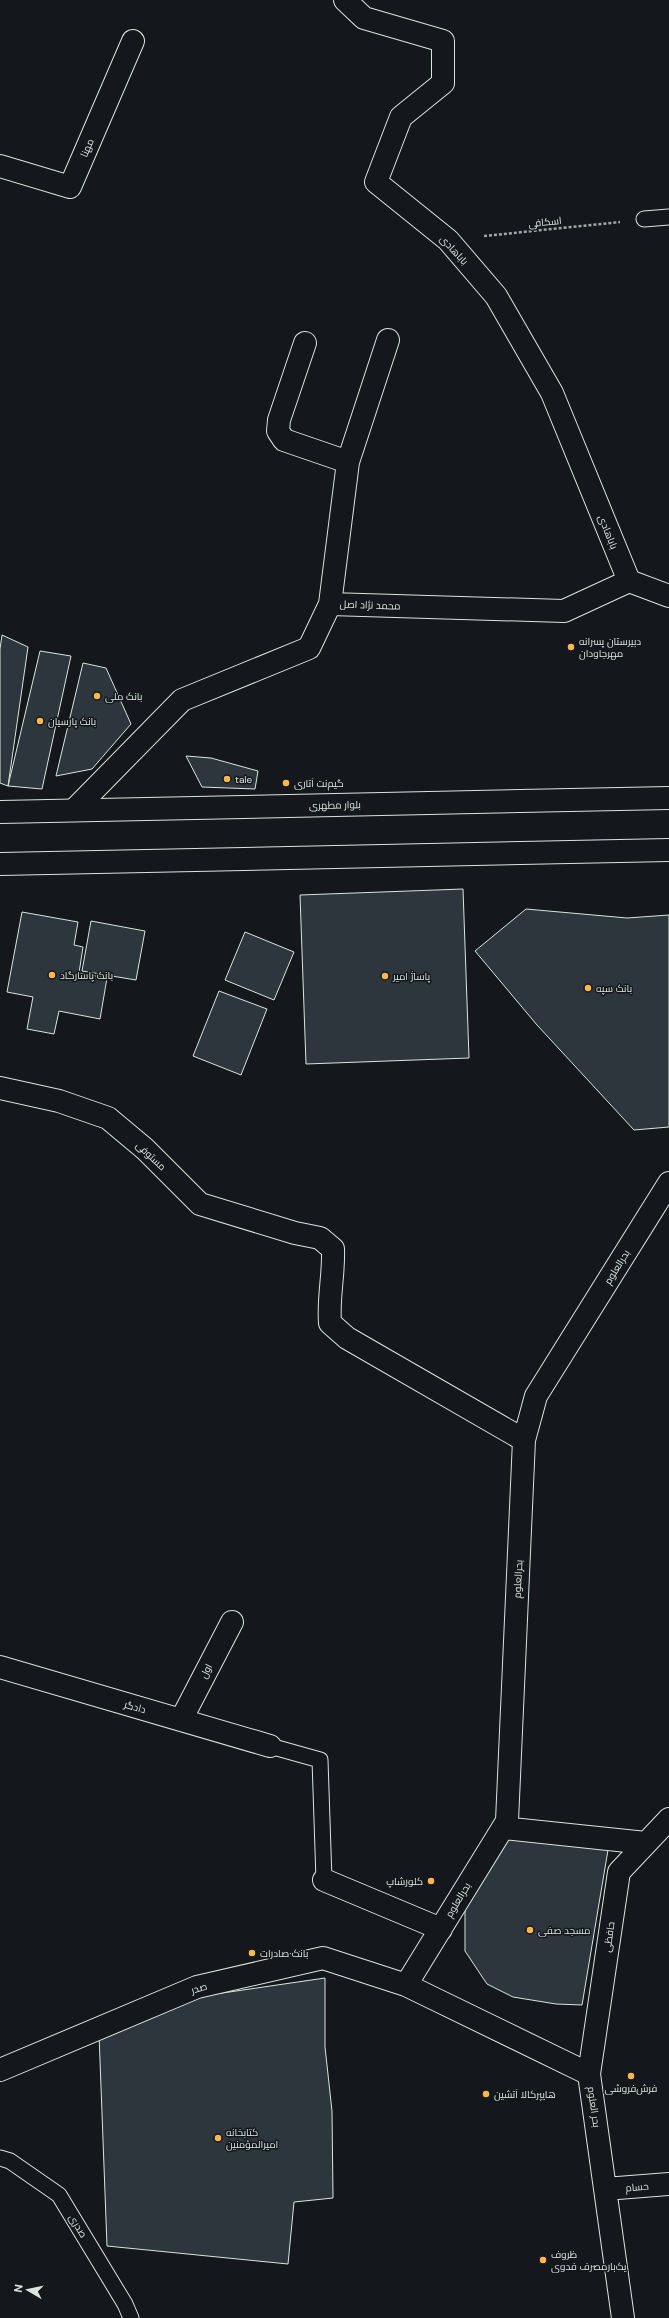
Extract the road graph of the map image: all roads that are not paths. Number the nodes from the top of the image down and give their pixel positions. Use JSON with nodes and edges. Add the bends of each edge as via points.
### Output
{"nodes":[{"id":1,"x":345,"y":0,"type":"edge"},
{"id":2,"x":133,"y":41,"type":"dead end"},
{"id":3,"x":0,"y":166,"type":"edge"},
{"id":4,"x":669,"y":217,"type":"edge"},
{"id":5,"x":644,"y":219,"type":"road end"},
{"id":6,"x":388,"y":340,"type":"dead end"},
{"id":7,"x":305,"y":343,"type":"dead end"},
{"id":8,"x":348,"y":462,"type":"junction"},
{"id":9,"x":628,"y":581,"type":"junction"},
{"id":10,"x":669,"y":596,"type":"edge"},
{"id":11,"x":330,"y":604,"type":"junction"},
{"id":12,"x":669,"y":798,"type":"edge"},
{"id":13,"x":74,"y":810,"type":"junction"},
{"id":14,"x":0,"y":812,"type":"edge"},
{"id":15,"x":669,"y":850,"type":"edge"},
{"id":16,"x":0,"y":864,"type":"edge"},
{"id":17,"x":0,"y":1088,"type":"edge"},
{"id":18,"x":669,"y":1184,"type":"edge"},
{"id":19,"x":524,"y":1440,"type":"junction"},
{"id":20,"x":232,"y":1622,"type":"dead end"},
{"id":21,"x":0,"y":1667,"type":"edge"},
{"id":22,"x":181,"y":1720,"type":"junction"},
{"id":23,"x":270,"y":1746,"type":"joint"},
{"id":24,"x":669,"y":1819,"type":"edge"},
{"id":25,"x":503,"y":1828,"type":"junction"},
{"id":26,"x":646,"y":1843,"type":"junction"},
{"id":27,"x":324,"y":1880,"type":"joint"},
{"id":28,"x":441,"y":1929,"type":"junction"},
{"id":29,"x":406,"y":1985,"type":"junction"},
{"id":30,"x":0,"y":2070,"type":"edge"},
{"id":31,"x":589,"y":2074,"type":"junction"},
{"id":32,"x":0,"y":2158,"type":"edge"},
{"id":33,"x":669,"y":2184,"type":"edge"},
{"id":34,"x":605,"y":2189,"type":"junction"},
{"id":35,"x":131,"y":2318,"type":"edge"},
{"id":36,"x":623,"y":2318,"type":"edge"}],
"edges":[{"from":1,"to":9,"type":"street","name":"باباهادی","via":[[364,18],[443,41],[442,83],[401,117],[376,182],[448,240],[496,296],[552,393]]},
{"from":2,"to":3,"type":"street","name":"مهنا","via":[[70,187]]},
{"from":4,"to":5,"type":"lane"},
{"from":6,"to":8,"type":"street"},
{"from":7,"to":8,"type":"street","via":[[279,420],[278,431],[284,440]]},
{"from":8,"to":11,"type":"street"},
{"from":9,"to":10,"type":"street"},
{"from":9,"to":11,"type":"street","name":"محمد نژاد اصل","via":[[564,611]]},
{"from":11,"to":13,"type":"street","name":"محمد نژاد اصل","via":[[309,648],[182,700]]},
{"from":12,"to":13,"type":"street","name":"بلوار مطهری"},
{"from":13,"to":14,"type":"street","name":"بلوار مطهری"},
{"from":15,"to":16,"type":"street"},
{"from":17,"to":19,"type":"street","name":"مستوفی","via":[[59,1101],[108,1118],[145,1149],[200,1204],[296,1234],[320,1238],[333,1249],[330,1323],[347,1338]]},
{"from":18,"to":19,"type":"street","name":"بحرالعلوم","via":[[536,1396]]},
{"from":19,"to":25,"type":"street","name":"بحرالعلوم","via":[[507,1821]]},
{"from":20,"to":22,"type":"street","name":"اول"},
{"from":21,"to":22,"type":"street","name":"دادگر"},
{"from":22,"to":23,"type":"street","name":"دادگر"},
{"from":23,"to":27,"type":"lane","via":[[320,1760]]},
{"from":24,"to":26,"type":"street","name":"حافظی"},
{"from":25,"to":26,"type":"street"},
{"from":25,"to":28,"type":"street","name":"بحرالعلوم"},
{"from":26,"to":31,"type":"street","name":"حافظی","via":[[619,1872]]},
{"from":27,"to":28,"type":"street"},
{"from":28,"to":29,"type":"street","name":"بحرالعلوم"},
{"from":29,"to":30,"type":"street","name":"صدر","via":[[323,1958],[197,1987]]},
{"from":29,"to":31,"type":"street","name":"بحر العلوم"},
{"from":31,"to":34,"type":"street","name":"بحر العلوم"},
{"from":32,"to":35,"type":"lane","name":"صدری","via":[[10,2161],[59,2195]]},
{"from":33,"to":34,"type":"street","name":"حسام"},
{"from":34,"to":36,"type":"street","name":"بحر العلوم"}]}
